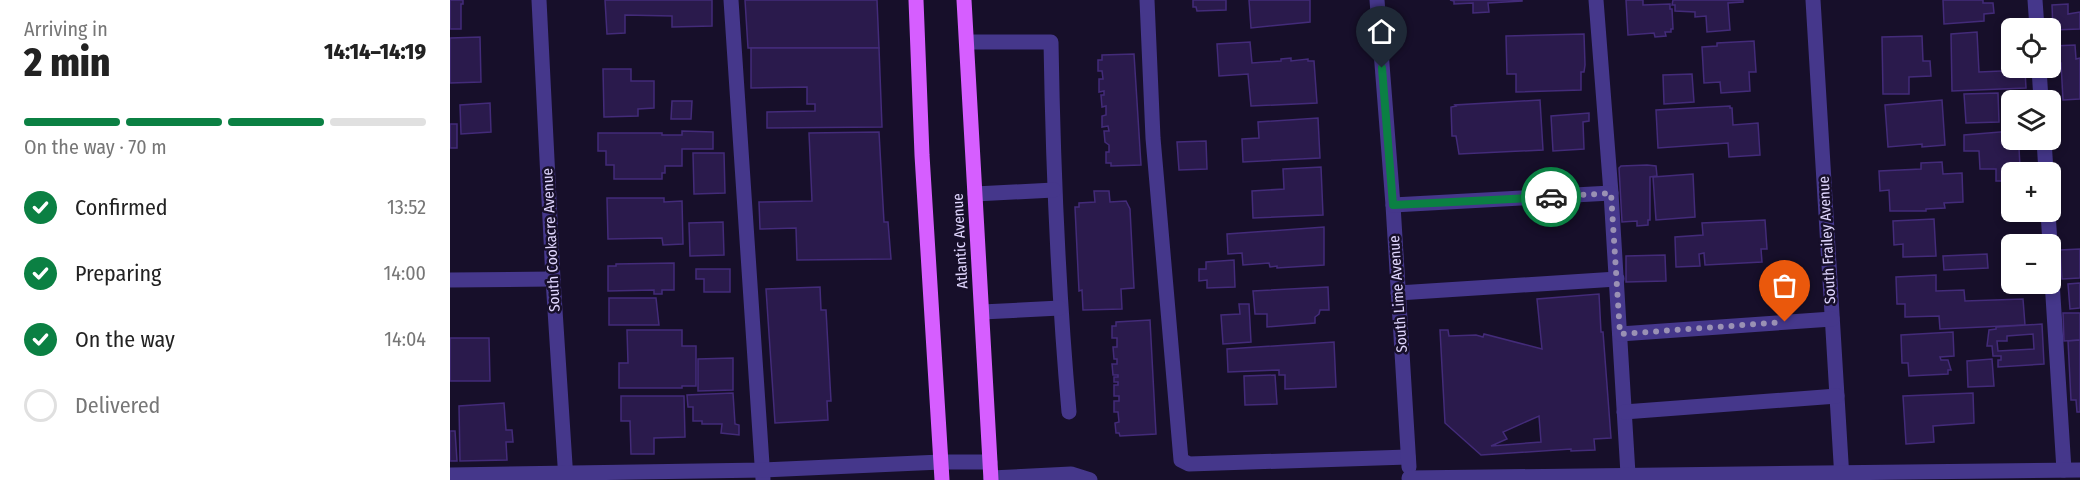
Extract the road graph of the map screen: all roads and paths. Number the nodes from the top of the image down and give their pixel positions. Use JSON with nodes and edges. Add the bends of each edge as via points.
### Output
{"nodes":[{"id":1,"x":539,"y":0,"type":"edge"},
{"id":2,"x":731,"y":0,"type":"edge"},
{"id":3,"x":916,"y":0,"type":"edge"},
{"id":4,"x":964,"y":0,"type":"edge"},
{"id":5,"x":1147,"y":0,"type":"edge"},
{"id":6,"x":1377,"y":0,"type":"edge"},
{"id":7,"x":1596,"y":0,"type":"edge"},
{"id":8,"x":1813,"y":0,"type":"edge"},
{"id":9,"x":2035,"y":0,"type":"edge"},
{"id":10,"x":2036,"y":18,"type":"edge"},
{"id":11,"x":967,"y":42,"type":"junction"},
{"id":12,"x":1054,"y":190,"type":"junction"},
{"id":13,"x":1611,"y":193,"type":"junction"},
{"id":14,"x":975,"y":194,"type":"junction"},
{"id":15,"x":1393,"y":205,"type":"junction"},
{"id":16,"x":553,"y":279,"type":"junction"},
{"id":17,"x":1617,"y":279,"type":"junction"},
{"id":18,"x":450,"y":280,"type":"edge"},
{"id":19,"x":1398,"y":293,"type":"junction"},
{"id":20,"x":2053,"y":294,"type":"edge"},
{"id":21,"x":1060,"y":308,"type":"junction"},
{"id":22,"x":982,"y":312,"type":"junction"},
{"id":23,"x":1832,"y":319,"type":"junction"},
{"id":24,"x":1620,"y":334,"type":"junction"},
{"id":25,"x":1837,"y":396,"type":"junction"},
{"id":26,"x":1069,"y":412,"type":"dead end"},
{"id":27,"x":1624,"y":412,"type":"junction"},
{"id":28,"x":1408,"y":457,"type":"junction"},
{"id":29,"x":941,"y":462,"type":"junction"},
{"id":30,"x":990,"y":462,"type":"junction"},
{"id":31,"x":2064,"y":470,"type":"junction"},
{"id":32,"x":2080,"y":470,"type":"edge"},
{"id":33,"x":1628,"y":474,"type":"junction"},
{"id":34,"x":450,"y":475,"type":"edge"},
{"id":35,"x":763,"y":475,"type":"edge"},
{"id":36,"x":1841,"y":476,"type":"edge"},
{"id":37,"x":566,"y":477,"type":"edge"},
{"id":38,"x":991,"y":479,"type":"edge"},
{"id":39,"x":1409,"y":479,"type":"edge"},
{"id":40,"x":942,"y":480,"type":"edge"},
{"id":41,"x":1089,"y":480,"type":"edge"}],
"edges":[{"from":1,"to":16,"type":"street","name":"South Cookacre Avenue"},
{"from":2,"to":35,"type":"street"},
{"from":3,"to":29,"type":"main road"},
{"from":4,"to":11,"type":"main road","name":"Atlantic Avenue"},
{"from":5,"to":28,"type":"street","via":[[1153,138],[1180,460],[1189,464]]},
{"from":6,"to":15,"type":"street","name":"South Lime Avenue"},
{"from":7,"to":13,"type":"street"},
{"from":8,"to":23,"type":"street","name":"South Frailey Avenue"},
{"from":9,"to":10,"type":"street"},
{"from":11,"to":12,"type":"street","via":[[1051,42]]},
{"from":11,"to":14,"type":"main road","name":"Atlantic Avenue"},
{"from":12,"to":14,"type":"street"},
{"from":12,"to":21,"type":"street"},
{"from":13,"to":15,"type":"street"},
{"from":13,"to":17,"type":"street"},
{"from":14,"to":22,"type":"main road","name":"Atlantic Avenue"},
{"from":15,"to":19,"type":"street","name":"South Lime Avenue"},
{"from":16,"to":18,"type":"street"},
{"from":16,"to":37,"type":"street","name":"South Cookacre Avenue"},
{"from":17,"to":19,"type":"street"},
{"from":17,"to":24,"type":"street"},
{"from":19,"to":28,"type":"street","name":"South Lime Avenue"},
{"from":20,"to":31,"type":"street"},
{"from":21,"to":22,"type":"street"},
{"from":21,"to":26,"type":"street"},
{"from":22,"to":30,"type":"main road","name":"Atlantic Avenue"},
{"from":23,"to":24,"type":"street"},
{"from":23,"to":25,"type":"street","name":"South Frailey Avenue"},
{"from":24,"to":27,"type":"street"},
{"from":25,"to":27,"type":"street"},
{"from":25,"to":36,"type":"street","name":"South Frailey Avenue"},
{"from":27,"to":33,"type":"street"},
{"from":28,"to":39,"type":"street","name":"South Lime Avenue"},
{"from":29,"to":30,"type":"street"},
{"from":29,"to":35,"type":"street"},
{"from":29,"to":40,"type":"main road"},
{"from":30,"to":38,"type":"main road","name":"Atlantic Avenue"},
{"from":31,"to":32,"type":"street"},
{"from":31,"to":36,"type":"street"},
{"from":33,"to":36,"type":"street"},
{"from":33,"to":39,"type":"street"},
{"from":34,"to":37,"type":"street"},
{"from":35,"to":37,"type":"street"},
{"from":38,"to":41,"type":"street","via":[[1071,474]]}]}
